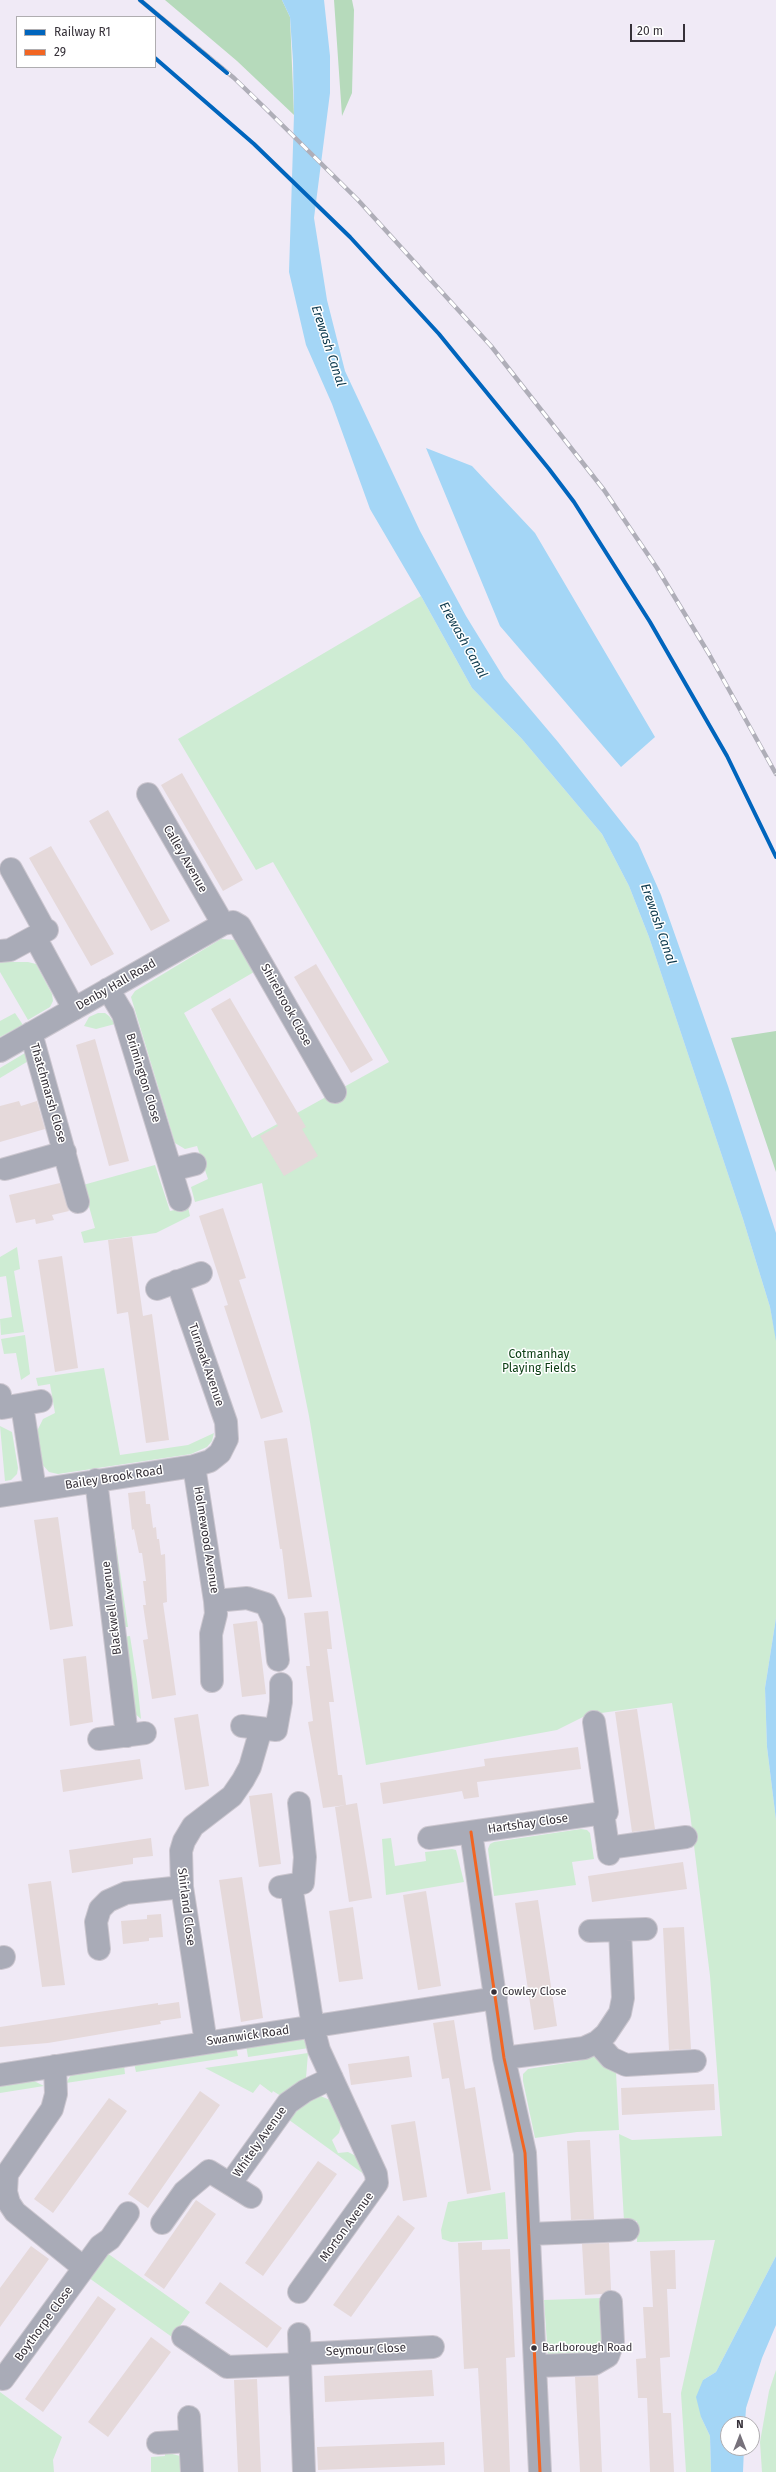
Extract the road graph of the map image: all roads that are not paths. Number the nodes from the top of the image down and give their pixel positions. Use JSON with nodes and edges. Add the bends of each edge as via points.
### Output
{"nodes":[{"id":1,"x":148,"y":794,"type":"dead end"},
{"id":2,"x":11,"y":869,"type":"dead end"},
{"id":3,"x":228,"y":923,"type":"junction"},
{"id":4,"x":38,"y":935,"type":"junction"},
{"id":5,"x":0,"y":951,"type":"edge"},
{"id":6,"x":108,"y":989,"type":"junction"},
{"id":7,"x":74,"y":1009,"type":"junction"},
{"id":8,"x":31,"y":1033,"type":"junction"},
{"id":9,"x":0,"y":1051,"type":"edge"},
{"id":10,"x":335,"y":1092,"type":"dead end"},
{"id":11,"x":64,"y":1152,"type":"junction"},
{"id":12,"x":195,"y":1164,"type":"dead end"},
{"id":13,"x":5,"y":1169,"type":"dead end"},
{"id":14,"x":171,"y":1170,"type":"junction"},
{"id":15,"x":180,"y":1200,"type":"dead end"},
{"id":16,"x":78,"y":1202,"type":"dead end"},
{"id":17,"x":200,"y":1273,"type":"dead end"},
{"id":18,"x":177,"y":1281,"type":"junction"},
{"id":19,"x":156,"y":1289,"type":"dead end"},
{"id":20,"x":16,"y":1402,"type":"edge"},
{"id":21,"x":222,"y":1449,"type":"joint"},
{"id":22,"x":194,"y":1466,"type":"junction"},
{"id":23,"x":96,"y":1480,"type":"junction"},
{"id":24,"x":36,"y":1490,"type":"junction"},
{"id":25,"x":0,"y":1496,"type":"edge"},
{"id":26,"x":216,"y":1601,"type":"junction"},
{"id":27,"x":278,"y":1660,"type":"dead end"},
{"id":28,"x":212,"y":1681,"type":"dead end"},
{"id":29,"x":281,"y":1684,"type":"dead end"},
{"id":30,"x":594,"y":1722,"type":"dead end"},
{"id":31,"x":99,"y":1739,"type":"dead end"},
{"id":32,"x":299,"y":1803,"type":"dead end"},
{"id":33,"x":603,"y":1813,"type":"junction"},
{"id":34,"x":471,"y":1832,"type":"junction"},
{"id":35,"x":686,"y":1837,"type":"dead end"},
{"id":36,"x":429,"y":1838,"type":"dead end"},
{"id":37,"x":182,"y":1887,"type":"junction"},
{"id":38,"x":646,"y":1929,"type":"dead end"},
{"id":39,"x":620,"y":1930,"type":"junction"},
{"id":40,"x":590,"y":1931,"type":"dead end"},
{"id":41,"x":99,"y":1949,"type":"dead end"},
{"id":42,"x":496,"y":1998,"type":"junction"},
{"id":43,"x":313,"y":2027,"type":"junction"},
{"id":44,"x":206,"y":2042,"type":"junction"},
{"id":45,"x":597,"y":2042,"type":"junction"},
{"id":46,"x":504,"y":2058,"type":"junction"},
{"id":47,"x":694,"y":2061,"type":"dead end"},
{"id":48,"x":55,"y":2066,"type":"junction"},
{"id":49,"x":0,"y":2075,"type":"edge"},
{"id":50,"x":332,"y":2078,"type":"junction"},
{"id":51,"x":230,"y":2184,"type":"junction"},
{"id":52,"x":251,"y":2197,"type":"dead end"},
{"id":53,"x":128,"y":2212,"type":"dead end"},
{"id":54,"x":162,"y":2223,"type":"dead end"},
{"id":55,"x":628,"y":2230,"type":"dead end"},
{"id":56,"x":530,"y":2234,"type":"junction"},
{"id":57,"x":84,"y":2268,"type":"junction"},
{"id":58,"x":299,"y":2292,"type":"dead end"},
{"id":59,"x":611,"y":2302,"type":"dead end"},
{"id":60,"x":183,"y":2337,"type":"dead end"},
{"id":61,"x":433,"y":2347,"type":"dead end"},
{"id":62,"x":304,"y":2351,"type":"junction"},
{"id":63,"x":536,"y":2366,"type":"junction"},
{"id":64,"x":3,"y":2379,"type":"dead end"},
{"id":65,"x":189,"y":2417,"type":"dead end"},
{"id":66,"x":190,"y":2441,"type":"junction"},
{"id":67,"x":158,"y":2444,"type":"dead end"},
{"id":68,"x":192,"y":2472,"type":"edge"},
{"id":69,"x":304,"y":2472,"type":"edge"},
{"id":70,"x":540,"y":2472,"type":"edge"}],
"edges":[{"from":1,"to":3,"type":"street","name":"Calley Avenue"},
{"from":2,"to":4,"type":"street"},
{"from":3,"to":6,"type":"street","name":"Denby Hall Road"},
{"from":3,"to":10,"type":"street","name":"Shirebrook Close","via":[[240,926]]},
{"from":4,"to":5,"type":"street"},
{"from":4,"to":7,"type":"street"},
{"from":6,"to":7,"type":"street","name":"Denby Hall Road"},
{"from":6,"to":14,"type":"street","name":"Brimington Close","via":[[123,1014]]},
{"from":7,"to":8,"type":"street","name":"Denby Hall Road"},
{"from":8,"to":9,"type":"street","name":"Denby Hall Road"},
{"from":8,"to":11,"type":"street","name":"Thatchmarsh Close"},
{"from":11,"to":13,"type":"street","name":"Thatchmarsh Close"},
{"from":11,"to":16,"type":"street","name":"Thatchmarsh Close"},
{"from":12,"to":14,"type":"street"},
{"from":14,"to":15,"type":"street","name":"Brimington Close"},
{"from":17,"to":18,"type":"street"},
{"from":18,"to":19,"type":"street"},
{"from":18,"to":21,"type":"street","name":"Turnoak Avenue","via":[[226,1422],[227,1439]]},
{"from":20,"to":24,"type":"street"},
{"from":21,"to":22,"type":"street","name":"Bailey Brook Road","via":[[215,1458]]},
{"from":22,"to":23,"type":"street","name":"Bailey Brook Road"},
{"from":22,"to":26,"type":"street","name":"Holmewood Avenue"},
{"from":23,"to":24,"type":"street","name":"Bailey Brook Road"},
{"from":23,"to":31,"type":"street","name":"Blackwell Avenue","via":[[136,1735]]},
{"from":24,"to":25,"type":"street","name":"Bailey Brook Road"},
{"from":26,"to":27,"type":"street","name":"Holmewood Avenue","via":[[247,1598],[266,1604],[271,1612]]},
{"from":26,"to":28,"type":"street","via":[[211,1634]]},
{"from":29,"to":37,"type":"street","name":"Shirland Close","via":[[281,1702],[264,1729],[250,1767],[232,1796],[193,1826],[186,1835],[181,1851]]},
{"from":30,"to":33,"type":"street","via":[[607,1812]]},
{"from":32,"to":43,"type":"street","via":[[306,1857],[290,1885]]},
{"from":33,"to":34,"type":"street","name":"Hartshay Close"},
{"from":33,"to":35,"type":"street","via":[[608,1851]]},
{"from":34,"to":36,"type":"street","name":"Hartshay Close"},
{"from":34,"to":42,"type":"street"},
{"from":37,"to":41,"type":"street","via":[[126,1893],[108,1901],[100,1909],[96,1922]]},
{"from":37,"to":44,"type":"street","name":"Shirland Close"},
{"from":38,"to":39,"type":"street"},
{"from":39,"to":40,"type":"street"},
{"from":39,"to":45,"type":"street","via":[[622,2006],[613,2024]]},
{"from":42,"to":43,"type":"street","name":"Swanwick Road"},
{"from":42,"to":46,"type":"street"},
{"from":43,"to":44,"type":"street","name":"Swanwick Road"},
{"from":43,"to":50,"type":"street","name":"Morton Avenue","via":[[319,2050]]},
{"from":44,"to":48,"type":"street","name":"Swanwick Road"},
{"from":45,"to":46,"type":"street","via":[[584,2048]]},
{"from":45,"to":47,"type":"street","via":[[611,2058],[626,2065]]},
{"from":46,"to":56,"type":"street","via":[[525,2153]]},
{"from":48,"to":49,"type":"street","name":"Swanwick Road"},
{"from":48,"to":57,"type":"street","via":[[56,2094],[52,2109],[7,2174],[6,2192],[15,2212]]},
{"from":50,"to":51,"type":"street","name":"Whitely Avenue","via":[[305,2091],[288,2103]]},
{"from":50,"to":58,"type":"street","name":"Morton Avenue","via":[[350,2140],[376,2174],[377,2183]]},
{"from":51,"to":52,"type":"street","name":"Whitely Avenue"},
{"from":51,"to":54,"type":"street","name":"Whitely Avenue","via":[[209,2171],[184,2192]]},
{"from":53,"to":57,"type":"street","name":"Boythorpe Close","via":[[110,2239],[100,2246]]},
{"from":55,"to":56,"type":"street"},
{"from":56,"to":63,"type":"street"},
{"from":57,"to":64,"type":"street","name":"Boythorpe Close"},
{"from":59,"to":63,"type":"street","via":[[613,2342],[608,2356],[594,2364]]},
{"from":60,"to":62,"type":"street","name":"Seymour Close","via":[[227,2367]]},
{"from":61,"to":62,"type":"street","name":"Seymour Close"},
{"from":62,"to":69,"type":"street"},
{"from":63,"to":70,"type":"street"},
{"from":65,"to":66,"type":"street"},
{"from":66,"to":67,"type":"street"},
{"from":66,"to":68,"type":"street"}]}
